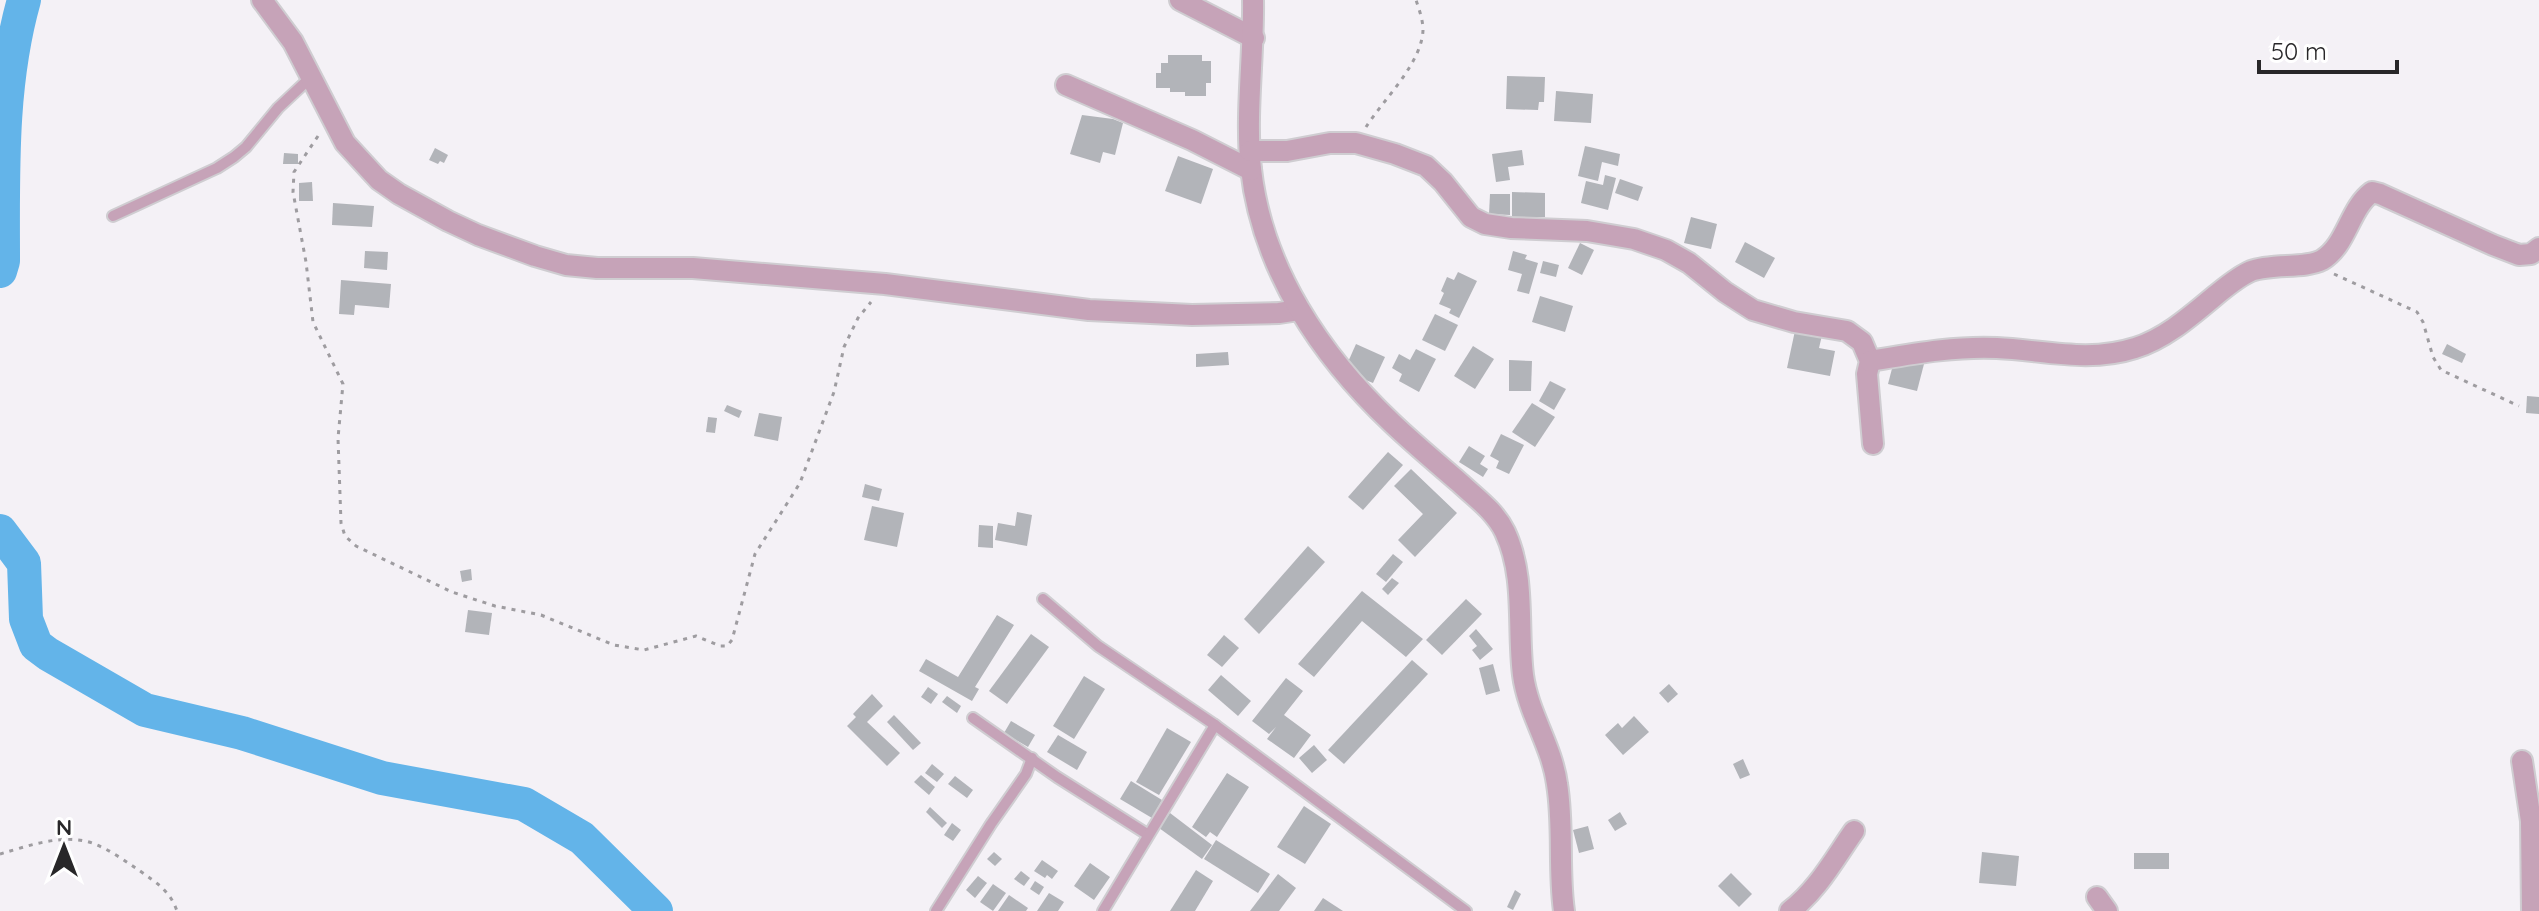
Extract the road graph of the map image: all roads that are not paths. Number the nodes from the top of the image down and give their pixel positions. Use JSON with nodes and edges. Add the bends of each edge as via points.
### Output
{"nodes":[{"id":1,"x":262,"y":0,"type":"edge"},
{"id":2,"x":1180,"y":0,"type":"edge"},
{"id":3,"x":1253,"y":0,"type":"edge"},
{"id":4,"x":1254,"y":38,"type":"junction"},
{"id":5,"x":311,"y":77,"type":"junction"},
{"id":6,"x":1066,"y":85,"type":"dead end"},
{"id":7,"x":1250,"y":160,"type":"junction"},
{"id":8,"x":113,"y":216,"type":"dead end"},
{"id":9,"x":2539,"y":248,"type":"edge"},
{"id":10,"x":1299,"y":310,"type":"junction"},
{"id":11,"x":1870,"y":361,"type":"junction"},
{"id":12,"x":1873,"y":444,"type":"dead end"},
{"id":13,"x":1043,"y":599,"type":"dead end"},
{"id":14,"x":973,"y":718,"type":"dead end"},
{"id":15,"x":1215,"y":725,"type":"junction"},
{"id":16,"x":1032,"y":758,"type":"junction"},
{"id":17,"x":2522,"y":761,"type":"dead end"},
{"id":18,"x":1854,"y":831,"type":"dead end"},
{"id":19,"x":1147,"y":834,"type":"junction"},
{"id":20,"x":936,"y":911,"type":"edge"},
{"id":21,"x":1103,"y":911,"type":"edge"},
{"id":22,"x":1466,"y":911,"type":"edge"},
{"id":23,"x":1564,"y":911,"type":"edge"},
{"id":24,"x":1790,"y":911,"type":"edge"},
{"id":25,"x":2532,"y":911,"type":"edge"}],
"edges":[{"from":1,"to":5,"type":"street"},
{"from":2,"to":4,"type":"street"},
{"from":3,"to":4,"type":"street"},
{"from":4,"to":7,"type":"street"},
{"from":5,"to":8,"type":"lane","via":[[234,157]]},
{"from":5,"to":10,"type":"street","via":[[345,143],[379,180],[478,235],[566,265],[693,268],[885,284],[1089,310],[1192,315]]},
{"from":6,"to":7,"type":"street"},
{"from":7,"to":10,"type":"street","via":[[1261,224]]},
{"from":7,"to":11,"type":"street","via":[[1330,143],[1356,143],[1414,160],[1443,182],[1471,217],[1485,224],[1587,231],[1666,250],[1753,310],[1855,335]]},
{"from":9,"to":11,"type":"street","via":[[2519,255],[2372,192],[2332,252],[2319,262],[2249,272],[2137,348],[2106,355],[1937,349]]},
{"from":10,"to":23,"type":"street","via":[[1364,395],[1486,505],[1504,529],[1516,564],[1526,691],[1557,784]]},
{"from":11,"to":12,"type":"street"},
{"from":13,"to":15,"type":"lane","via":[[1098,646]]},
{"from":14,"to":16,"type":"lane"},
{"from":15,"to":19,"type":"lane"},
{"from":15,"to":22,"type":"lane"},
{"from":16,"to":19,"type":"lane"},
{"from":16,"to":20,"type":"lane"},
{"from":17,"to":25,"type":"street","via":[[2531,821]]},
{"from":18,"to":24,"type":"street"},
{"from":19,"to":21,"type":"lane"}]}
